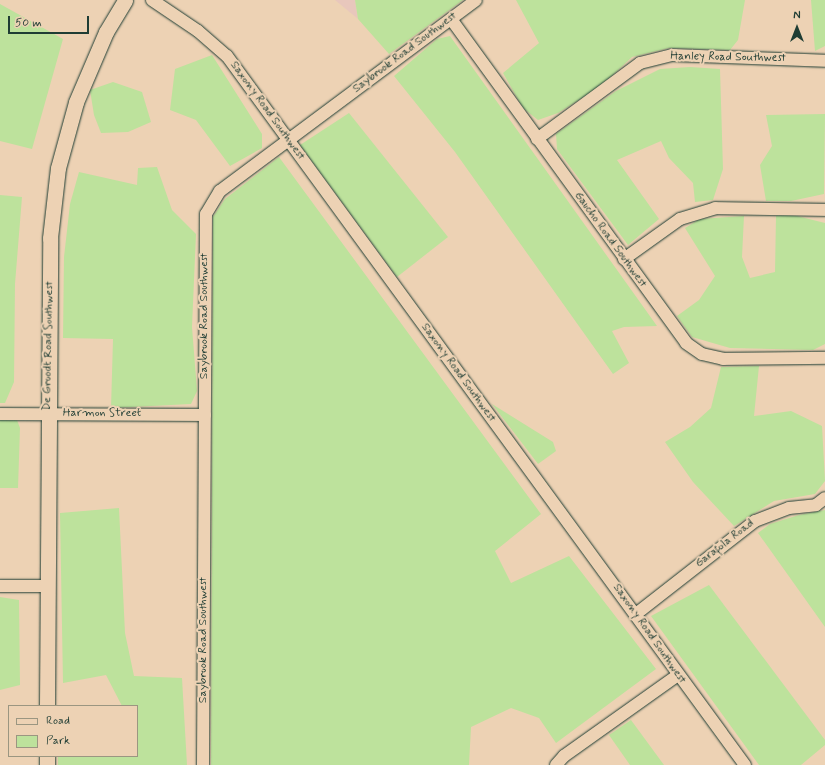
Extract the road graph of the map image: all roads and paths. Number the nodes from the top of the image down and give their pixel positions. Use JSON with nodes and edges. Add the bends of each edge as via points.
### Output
{"nodes":[{"id":1,"x":125,"y":0,"type":"edge"},
{"id":2,"x":152,"y":0,"type":"edge"},
{"id":3,"x":476,"y":0,"type":"edge"},
{"id":4,"x":452,"y":19,"type":"junction"},
{"id":5,"x":825,"y":61,"type":"edge"},
{"id":6,"x":537,"y":139,"type":"junction"},
{"id":7,"x":287,"y":140,"type":"junction"},
{"id":8,"x":825,"y":210,"type":"edge"},
{"id":9,"x":624,"y":259,"type":"junction"},
{"id":10,"x":825,"y":358,"type":"edge"},
{"id":11,"x":0,"y":414,"type":"edge"},
{"id":12,"x":48,"y":414,"type":"junction"},
{"id":13,"x":205,"y":415,"type":"junction"},
{"id":14,"x":825,"y":498,"type":"edge"},
{"id":15,"x":0,"y":586,"type":"edge"},
{"id":16,"x":47,"y":586,"type":"junction"},
{"id":17,"x":636,"y":614,"type":"junction"},
{"id":18,"x":678,"y":675,"type":"junction"},
{"id":19,"x":47,"y":705,"type":"edge"},
{"id":20,"x":204,"y":765,"type":"edge"},
{"id":21,"x":556,"y":765,"type":"edge"},
{"id":22,"x":745,"y":765,"type":"edge"}],
"edges":[{"from":1,"to":12,"type":"street","name":"De Groodt Road Southwest","via":[[106,32],[76,102],[58,168],[50,238]]},
{"from":2,"to":7,"type":"street","name":"Saxony Road Southwest","via":[[198,31],[227,56]]},
{"from":3,"to":4,"type":"street","name":"Saybrook Road Southwest"},
{"from":4,"to":6,"type":"street","name":"Gaucho Road Southwest"},
{"from":4,"to":7,"type":"street","name":"Saybrook Road Southwest"},
{"from":5,"to":6,"type":"street","name":"Hanley Road Southwest","via":[[672,56],[640,62]]},
{"from":6,"to":9,"type":"street","name":"Gaucho Road Southwest"},
{"from":7,"to":13,"type":"street","name":"Saybrook Road Southwest","via":[[220,191],[206,214]]},
{"from":7,"to":17,"type":"street","name":"Saxony Road Southwest"},
{"from":8,"to":9,"type":"street","via":[[715,208],[680,219]]},
{"from":9,"to":10,"type":"street","name":"Gaucho Road Southwest","via":[[686,344],[702,354],[723,359]]},
{"from":11,"to":12,"type":"street","name":"Harmon Street"},
{"from":12,"to":13,"type":"street","name":"Harmon Street"},
{"from":12,"to":16,"type":"street","name":"De Groodt Road Southwest"},
{"from":13,"to":20,"type":"street","name":"Saybrook Road Southwest"},
{"from":14,"to":17,"type":"street","name":"Garafola Road","via":[[816,505],[789,508],[755,520]]},
{"from":15,"to":16,"type":"street"},
{"from":16,"to":19,"type":"street","name":"De Groodt Road Southwest"},
{"from":17,"to":18,"type":"street","name":"Saxony Road Southwest"},
{"from":18,"to":21,"type":"street","via":[[564,756]]},
{"from":18,"to":22,"type":"street","name":"Saxony Road Southwest"}]}
